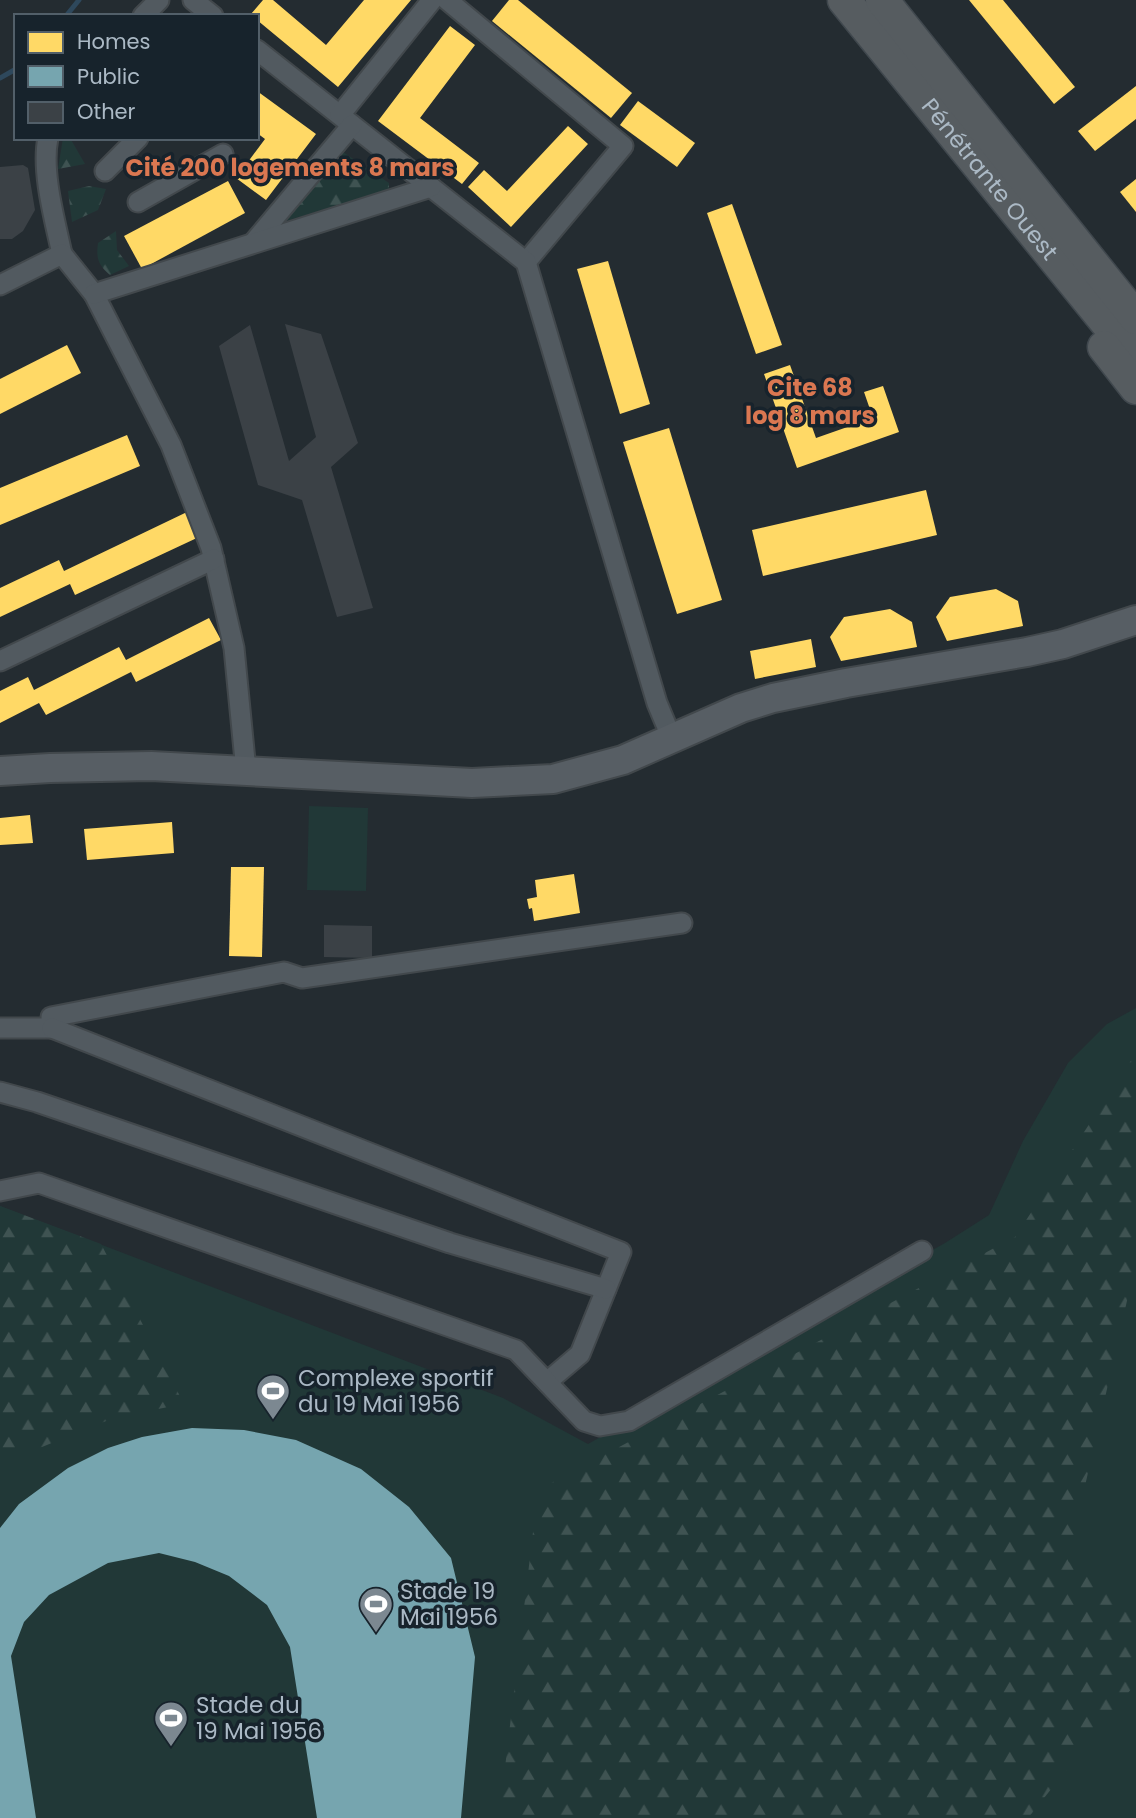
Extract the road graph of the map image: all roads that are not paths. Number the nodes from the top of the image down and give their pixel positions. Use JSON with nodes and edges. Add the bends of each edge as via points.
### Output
{"nodes":[{"id":1,"x":159,"y":0,"type":"edge"},
{"id":2,"x":193,"y":0,"type":"edge"},
{"id":3,"x":432,"y":0,"type":"edge"},
{"id":4,"x":447,"y":0,"type":"edge"},
{"id":5,"x":844,"y":0,"type":"edge"},
{"id":6,"x":882,"y":0,"type":"edge"},
{"id":7,"x":145,"y":14,"type":"edge"},
{"id":8,"x":210,"y":14,"type":"edge"},
{"id":9,"x":259,"y":52,"type":"edge"},
{"id":10,"x":346,"y":120,"type":"junction"},
{"id":11,"x":48,"y":140,"type":"edge"},
{"id":12,"x":136,"y":140,"type":"edge"},
{"id":13,"x":222,"y":154,"type":"dead end"},
{"id":14,"x":105,"y":171,"type":"dead end"},
{"id":15,"x":431,"y":187,"type":"junction"},
{"id":16,"x":138,"y":202,"type":"dead end"},
{"id":17,"x":253,"y":244,"type":"junction"},
{"id":18,"x":62,"y":254,"type":"junction"},
{"id":19,"x":1069,"y":256,"type":"junction"},
{"id":20,"x":527,"y":262,"type":"junction"},
{"id":21,"x":0,"y":285,"type":"edge"},
{"id":22,"x":1136,"y":291,"type":"edge"},
{"id":23,"x":94,"y":294,"type":"junction"},
{"id":24,"x":1136,"y":318,"type":"edge"},
{"id":25,"x":1136,"y":359,"type":"edge"},
{"id":26,"x":1136,"y":388,"type":"edge"},
{"id":27,"x":214,"y":559,"type":"junction"},
{"id":28,"x":1136,"y":620,"type":"edge"},
{"id":29,"x":0,"y":661,"type":"edge"},
{"id":30,"x":672,"y":739,"type":"junction"},
{"id":31,"x":0,"y":771,"type":"edge"},
{"id":32,"x":246,"y":771,"type":"junction"},
{"id":33,"x":682,"y":922,"type":"dead end"},
{"id":34,"x":0,"y":1028,"type":"edge"},
{"id":35,"x":52,"y":1028,"type":"junction"},
{"id":36,"x":0,"y":1092,"type":"edge"},
{"id":37,"x":0,"y":1191,"type":"edge"},
{"id":38,"x":922,"y":1251,"type":"dead end"},
{"id":39,"x":606,"y":1289,"type":"junction"},
{"id":40,"x":547,"y":1382,"type":"junction"}],
"edges":[{"from":1,"to":7,"type":"street"},
{"from":2,"to":8,"type":"street"},
{"from":3,"to":10,"type":"street"},
{"from":4,"to":20,"type":"street","via":[[624,146]]},
{"from":5,"to":19,"type":"highway","name":"Pénétrante Ouest"},
{"from":6,"to":19,"type":"highway","name":"Pénétrante Ouest"},
{"from":9,"to":10,"type":"street"},
{"from":10,"to":15,"type":"street"},
{"from":10,"to":17,"type":"street"},
{"from":11,"to":18,"type":"street","via":[[50,198]]},
{"from":12,"to":14,"type":"street"},
{"from":13,"to":16,"type":"street"},
{"from":15,"to":17,"type":"street"},
{"from":15,"to":20,"type":"street"},
{"from":17,"to":23,"type":"street"},
{"from":18,"to":21,"type":"street"},
{"from":18,"to":23,"type":"street"},
{"from":19,"to":22,"type":"highway"},
{"from":19,"to":24,"type":"highway","name":"Pénétrante Ouest"},
{"from":19,"to":25,"type":"highway","name":"Pénétrante Ouest"},
{"from":19,"to":26,"type":"highway","via":[[1071,290],[1092,329]]},
{"from":20,"to":30,"type":"street","via":[[657,703]]},
{"from":23,"to":27,"type":"street","via":[[171,445]]},
{"from":27,"to":29,"type":"street"},
{"from":27,"to":32,"type":"street","via":[[234,648]]},
{"from":28,"to":30,"type":"main road","via":[[1027,652],[773,698]]},
{"from":30,"to":32,"type":"main road","via":[[622,760],[553,779],[516,782]]},
{"from":31,"to":32,"type":"main road","via":[[151,766]]},
{"from":33,"to":35,"type":"street","via":[[302,978],[284,972],[51,1017]]},
{"from":34,"to":35,"type":"street"},
{"from":35,"to":39,"type":"street","via":[[621,1252]]},
{"from":36,"to":39,"type":"street","via":[[450,1242]]},
{"from":37,"to":40,"type":"street","via":[[39,1183],[516,1350]]},
{"from":38,"to":40,"type":"street","via":[[629,1420],[600,1426],[584,1420]]},
{"from":39,"to":40,"type":"street","via":[[580,1354]]}]}
